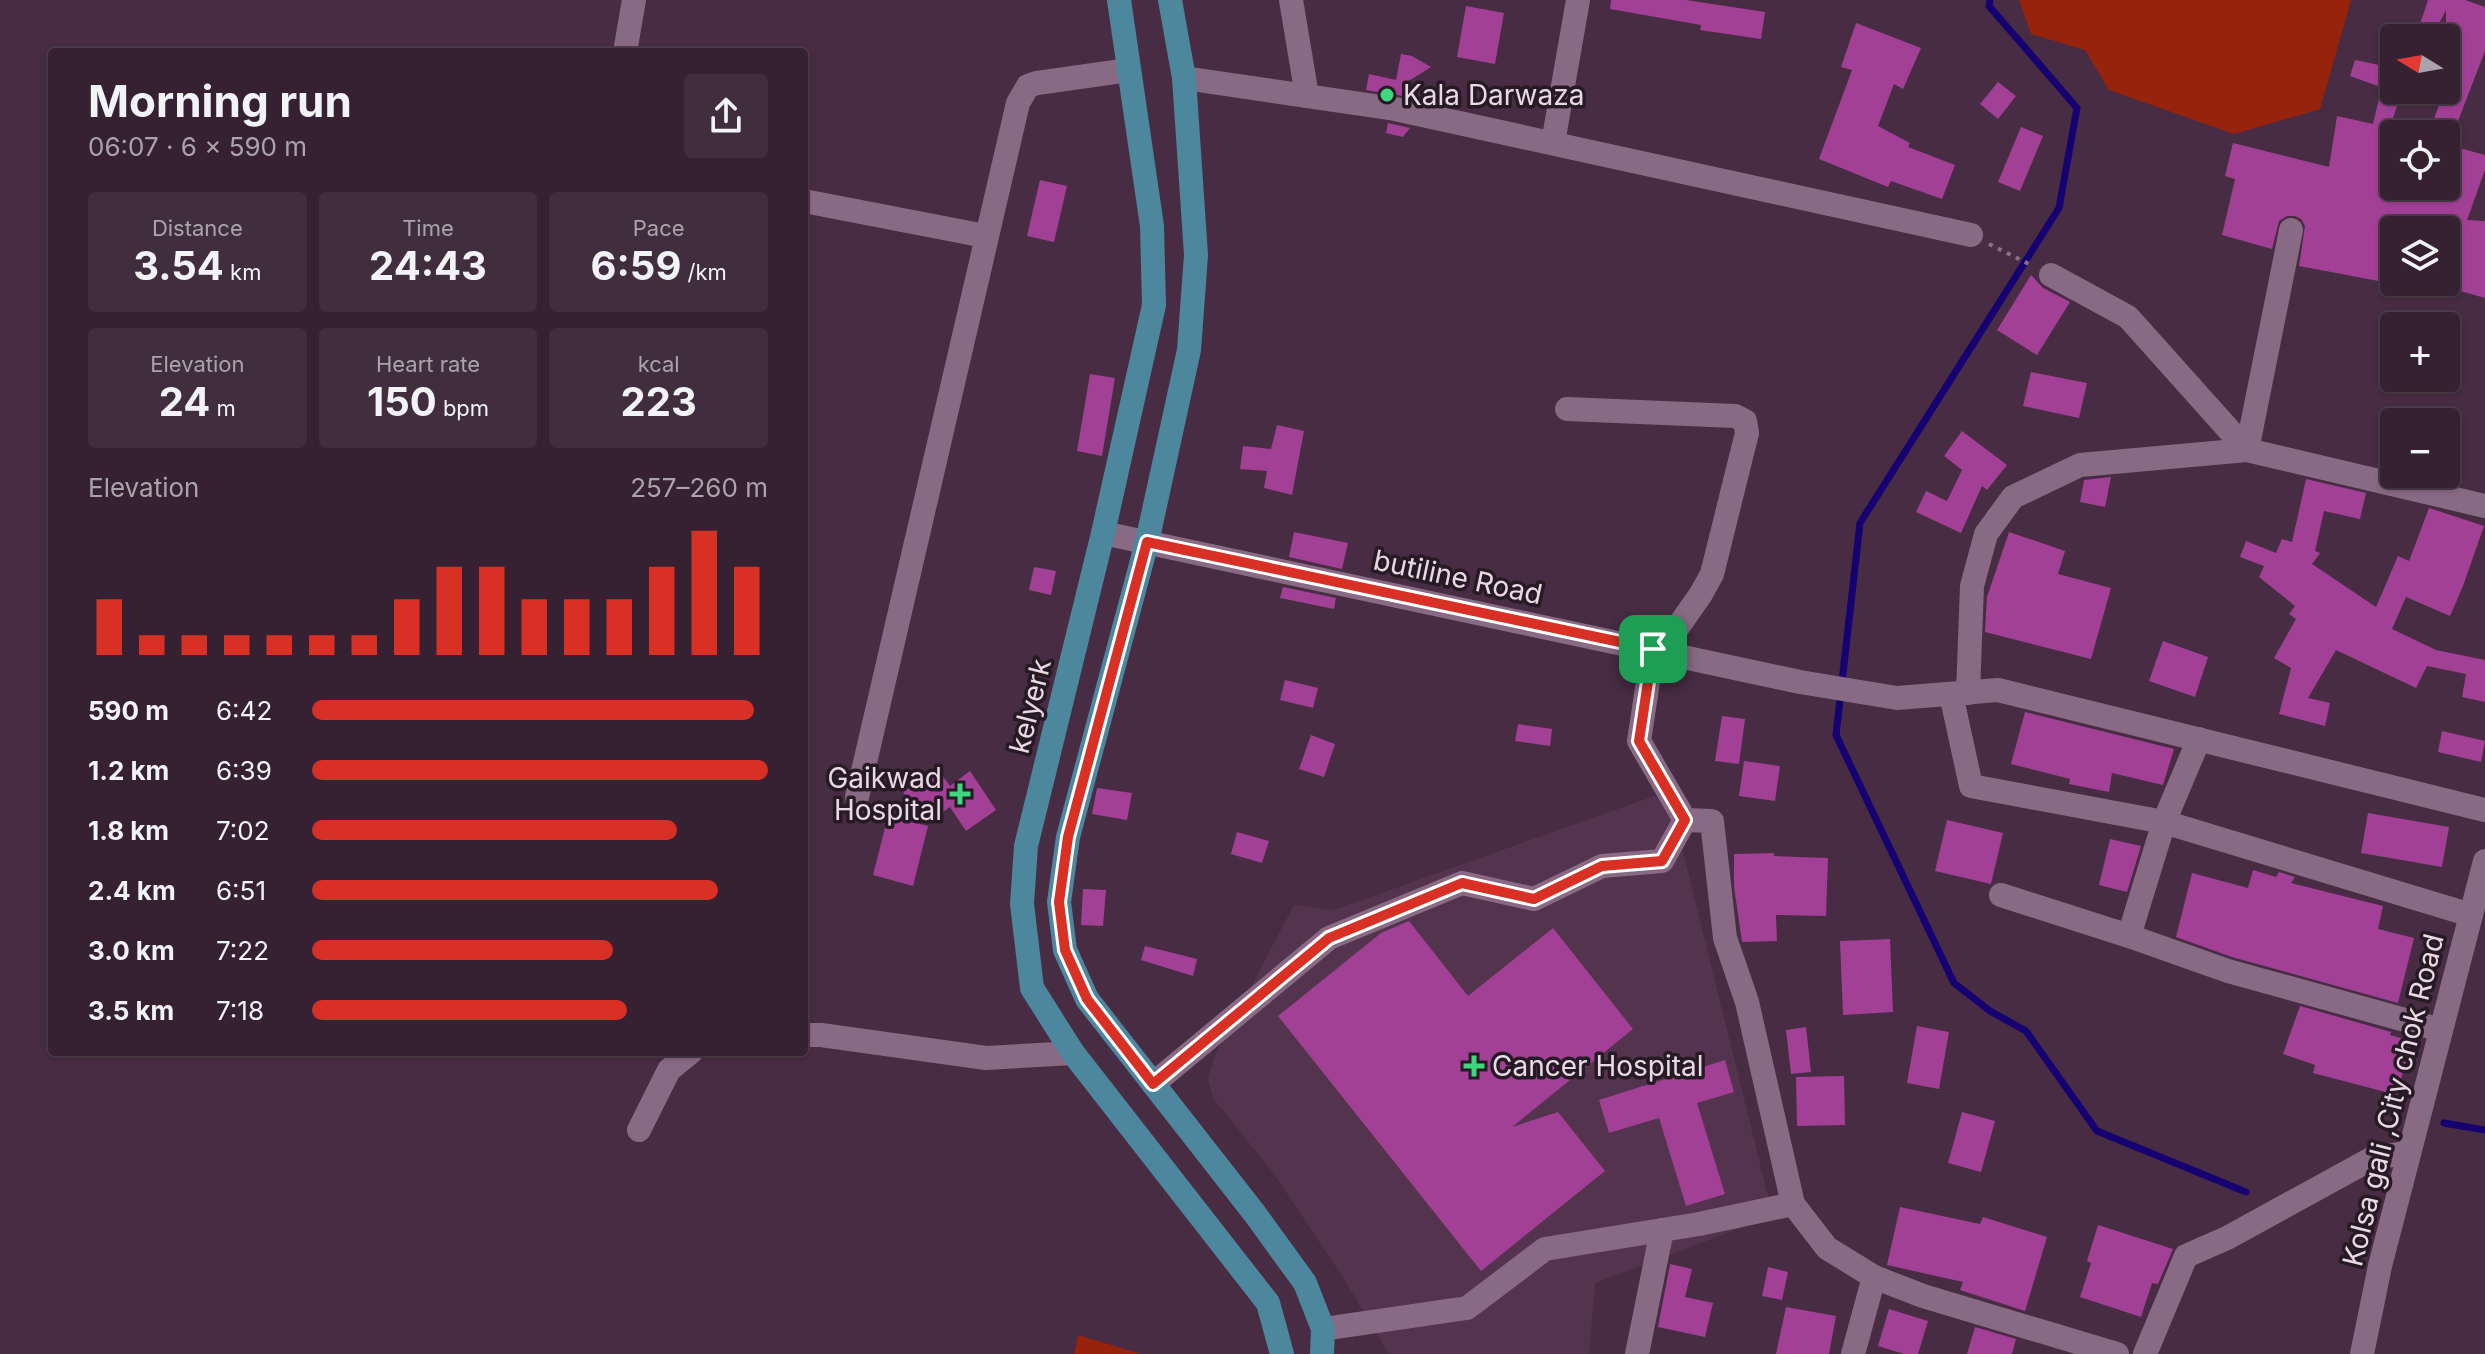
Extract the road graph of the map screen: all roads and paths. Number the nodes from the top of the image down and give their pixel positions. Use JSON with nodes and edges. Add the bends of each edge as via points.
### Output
{"nodes":[{"id":1,"x":634,"y":0,"type":"edge"},
{"id":2,"x":1119,"y":0,"type":"edge"},
{"id":3,"x":1170,"y":0,"type":"edge"},
{"id":4,"x":1291,"y":0,"type":"edge"},
{"id":5,"x":1578,"y":0,"type":"edge"},
{"id":6,"x":626,"y":48,"type":"edge"},
{"id":7,"x":1129,"y":70,"type":"junction"},
{"id":8,"x":1184,"y":78,"type":"junction"},
{"id":9,"x":1307,"y":96,"type":"junction"},
{"id":10,"x":1553,"y":143,"type":"junction"},
{"id":11,"x":808,"y":202,"type":"edge"},
{"id":12,"x":2291,"y":230,"type":"dead end"},
{"id":13,"x":1971,"y":235,"type":"joint"},
{"id":14,"x":985,"y":236,"type":"junction"},
{"id":15,"x":2051,"y":275,"type":"joint"},
{"id":16,"x":1567,"y":409,"type":"dead end"},
{"id":17,"x":2247,"y":450,"type":"junction"},
{"id":18,"x":2485,"y":506,"type":"edge"},
{"id":19,"x":1103,"y":533,"type":"junction"},
{"id":20,"x":1147,"y":542,"type":"junction"},
{"id":21,"x":1657,"y":650,"type":"junction"},
{"id":22,"x":1960,"y":694,"type":"junction"},
{"id":23,"x":2199,"y":739,"type":"junction"},
{"id":24,"x":857,"y":797,"type":"dead end"},
{"id":25,"x":2485,"y":810,"type":"edge"},
{"id":26,"x":1685,"y":820,"type":"junction"},
{"id":27,"x":2164,"y":822,"type":"junction"},
{"id":28,"x":2485,"y":861,"type":"edge"},
{"id":29,"x":2001,"y":895,"type":"dead end"},
{"id":30,"x":2477,"y":909,"type":"edge"},
{"id":31,"x":2129,"y":936,"type":"junction"},
{"id":32,"x":2441,"y":1030,"type":"junction"},
{"id":33,"x":808,"y":1035,"type":"edge"},
{"id":34,"x":1073,"y":1053,"type":"junction"},
{"id":35,"x":686,"y":1056,"type":"edge"},
{"id":36,"x":1153,"y":1084,"type":"junction"},
{"id":37,"x":639,"y":1130,"type":"dead end"},
{"id":38,"x":2409,"y":1152,"type":"junction"},
{"id":39,"x":1793,"y":1204,"type":"junction"},
{"id":40,"x":1662,"y":1230,"type":"junction"},
{"id":41,"x":1874,"y":1277,"type":"junction"},
{"id":42,"x":1323,"y":1329,"type":"junction"},
{"id":43,"x":1282,"y":1354,"type":"edge"},
{"id":44,"x":1322,"y":1354,"type":"edge"},
{"id":45,"x":1637,"y":1354,"type":"edge"},
{"id":46,"x":1853,"y":1354,"type":"edge"},
{"id":47,"x":2117,"y":1354,"type":"edge"},
{"id":48,"x":2145,"y":1354,"type":"edge"},
{"id":49,"x":2362,"y":1354,"type":"edge"}],
"edges":[{"from":1,"to":6,"type":"street"},
{"from":2,"to":7,"type":"main road","name":"kelyerk"},
{"from":3,"to":8,"type":"main road"},
{"from":4,"to":9,"type":"street"},
{"from":5,"to":10,"type":"street"},
{"from":7,"to":14,"type":"street","via":[[1028,86],[1013,118]]},
{"from":7,"to":19,"type":"main road","name":"kelyerk","via":[[1152,226],[1154,305]]},
{"from":8,"to":9,"type":"street"},
{"from":8,"to":20,"type":"main road","via":[[1196,255],[1189,350]]},
{"from":9,"to":10,"type":"street"},
{"from":10,"to":13,"type":"street"},
{"from":11,"to":14,"type":"street"},
{"from":12,"to":17,"type":"street"},
{"from":13,"to":15,"type":"path"},
{"from":14,"to":24,"type":"street"},
{"from":15,"to":17,"type":"street","via":[[2128,317]]},
{"from":16,"to":21,"type":"street","via":[[1735,416],[1745,421],[1747,433],[1712,574]]},
{"from":17,"to":18,"type":"street"},
{"from":17,"to":22,"type":"street","via":[[2080,465],[2013,497],[1986,534],[1972,586]]},
{"from":19,"to":20,"type":"street","name":"butiline Road"},
{"from":19,"to":34,"type":"main road","name":"kelyerk","via":[[1026,846],[1022,904],[1032,988]]},
{"from":20,"to":21,"type":"street","name":"butiline Road"},
{"from":20,"to":36,"type":"main road","via":[[1068,837],[1059,902],[1065,950],[1087,999]]},
{"from":21,"to":22,"type":"street","name":"butiline Road","via":[[1897,698]]},
{"from":21,"to":26,"type":"street","via":[[1639,741]]},
{"from":22,"to":23,"type":"street","name":"butiline Road","via":[[1998,690]]},
{"from":22,"to":27,"type":"street","via":[[1971,786]]},
{"from":23,"to":25,"type":"street","name":"butiline Road"},
{"from":23,"to":27,"type":"street"},
{"from":26,"to":36,"type":"street","via":[[1662,861],[1602,866],[1534,899],[1462,883],[1329,938]]},
{"from":26,"to":39,"type":"street","via":[[1712,821],[1725,938],[1747,1002]]},
{"from":27,"to":30,"type":"street"},
{"from":27,"to":31,"type":"street"},
{"from":28,"to":30,"type":"street","name":"Kolsa gali ,City chok Road"},
{"from":29,"to":31,"type":"street"},
{"from":30,"to":32,"type":"street","name":"Kolsa gali ,City chok Road"},
{"from":31,"to":32,"type":"street","via":[[2228,971]]},
{"from":32,"to":38,"type":"street","name":"Kolsa gali ,City chok Road"},
{"from":33,"to":34,"type":"street","via":[[986,1058]]},
{"from":34,"to":43,"type":"main road","name":"kelyerk","via":[[1268,1303]]},
{"from":35,"to":37,"type":"street","via":[[669,1070]]},
{"from":36,"to":42,"type":"main road","via":[[1305,1283]]},
{"from":38,"to":48,"type":"street","via":[[2371,1159],[2186,1256]]},
{"from":38,"to":49,"type":"street","name":"Kolsa gali ,City chok Road"},
{"from":39,"to":40,"type":"street"},
{"from":39,"to":41,"type":"street","via":[[1827,1248]]},
{"from":40,"to":42,"type":"street","via":[[1545,1249],[1467,1308]]},
{"from":40,"to":45,"type":"street"},
{"from":41,"to":46,"type":"street"},
{"from":41,"to":47,"type":"street"},
{"from":42,"to":44,"type":"main road"}]}
